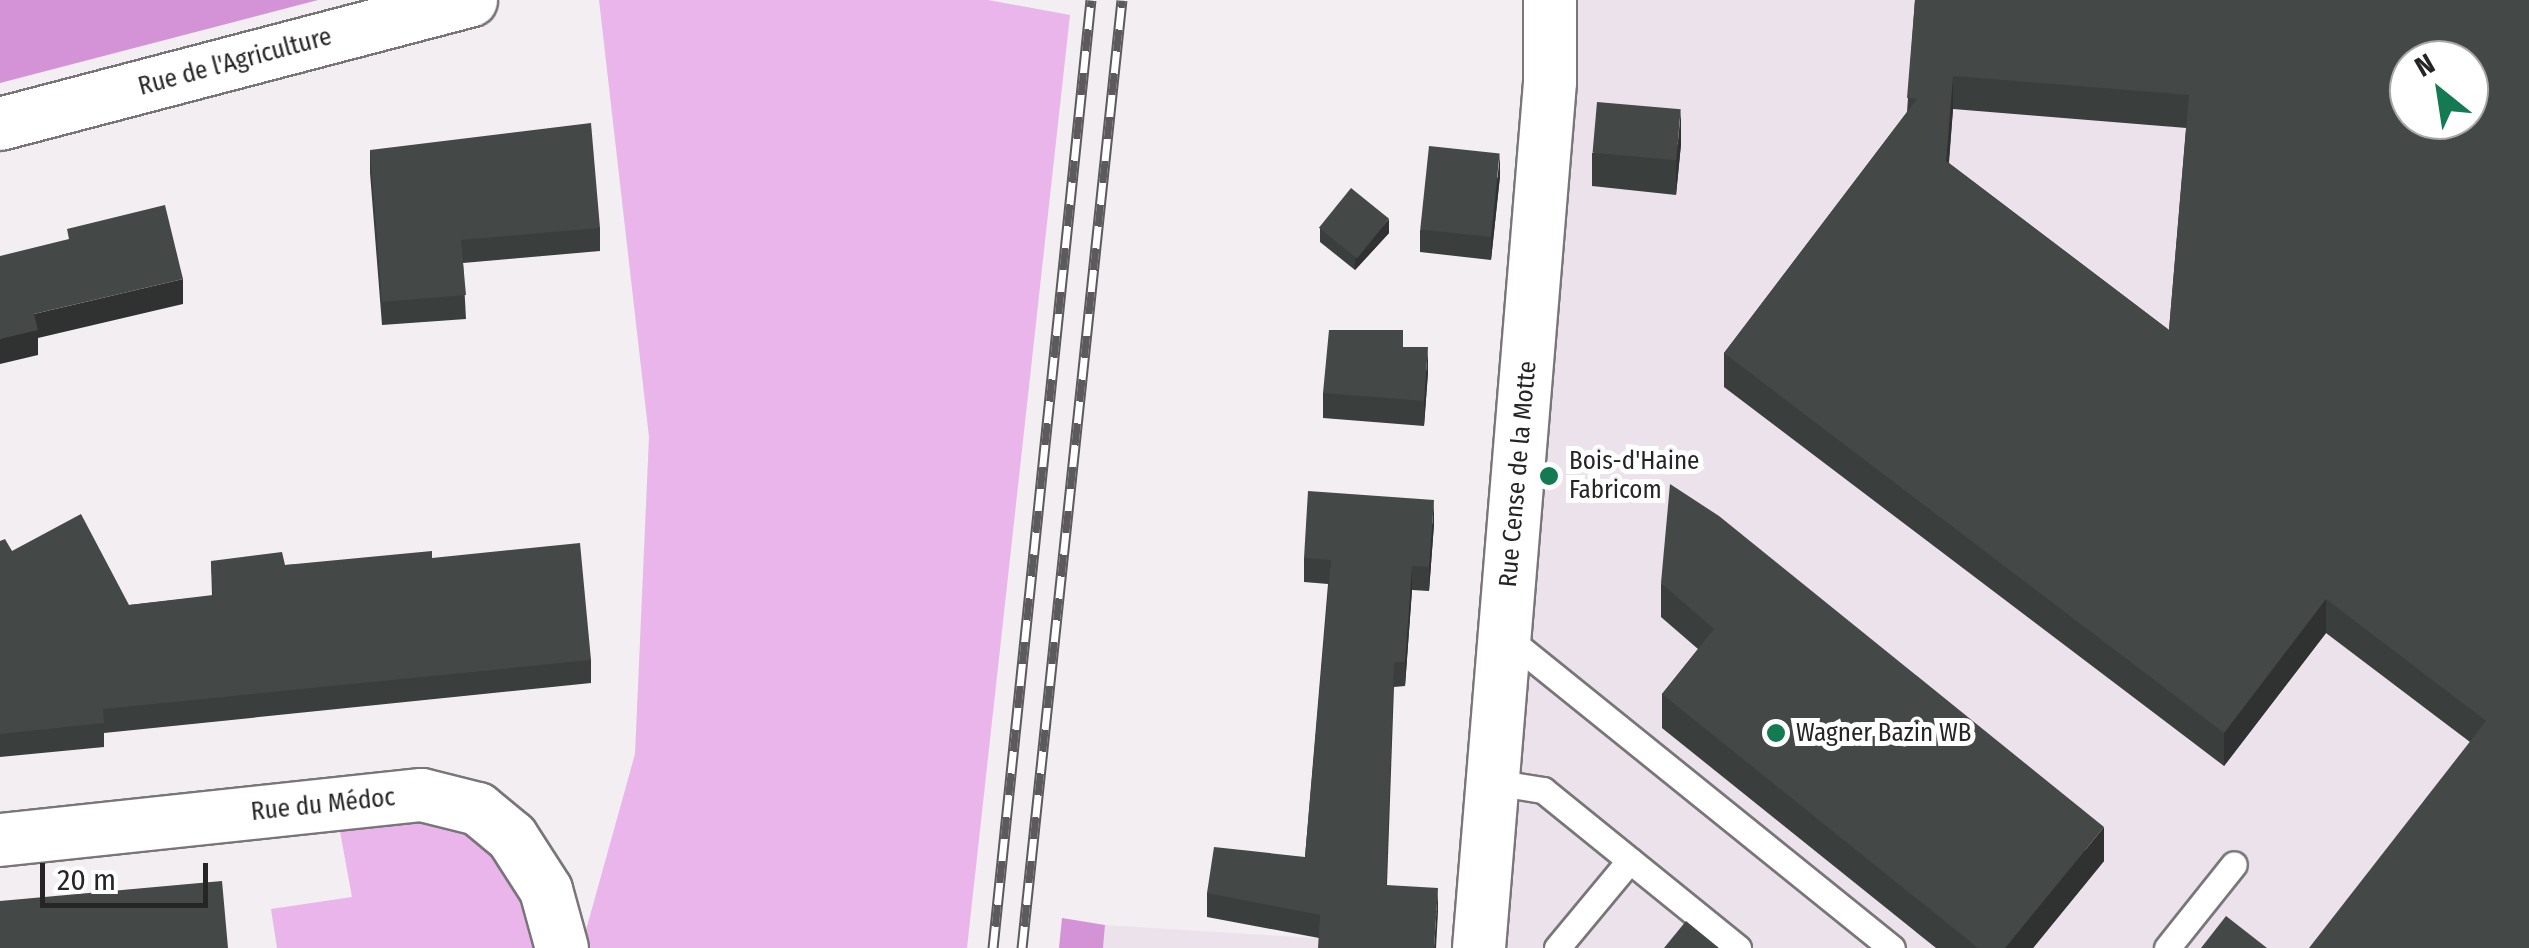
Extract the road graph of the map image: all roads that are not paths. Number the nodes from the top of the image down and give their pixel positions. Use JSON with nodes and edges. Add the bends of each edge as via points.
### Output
{"nodes":[{"id":1,"x":471,"y":0,"type":"edge"},
{"id":2,"x":1550,"y":0,"type":"edge"},
{"id":3,"x":0,"y":124,"type":"edge"},
{"id":4,"x":1505,"y":636,"type":"junction"},
{"id":5,"x":1493,"y":782,"type":"junction"},
{"id":6,"x":0,"y":840,"type":"edge"},
{"id":7,"x":1630,"y":860,"type":"junction"},
{"id":8,"x":2234,"y":864,"type":"dead end"},
{"id":9,"x":562,"y":948,"type":"edge"},
{"id":10,"x":1479,"y":948,"type":"edge"},
{"id":11,"x":1557,"y":948,"type":"edge"},
{"id":12,"x":1738,"y":948,"type":"edge"},
{"id":13,"x":1892,"y":948,"type":"edge"},
{"id":14,"x":2167,"y":948,"type":"edge"}],
"edges":[{"from":1,"to":3,"type":"street","name":"Rue de l'Agriculture"},
{"from":2,"to":4,"type":"street","name":"Rue Cense de la Motte","via":[[1550,82]]},
{"from":4,"to":5,"type":"street","name":"Rue Cense de la Motte"},
{"from":4,"to":13,"type":"lane"},
{"from":5,"to":7,"type":"lane","via":[[1543,790]]},
{"from":5,"to":10,"type":"street","name":"Rue Cense de la Motte"},
{"from":6,"to":9,"type":"street","name":"Rue du Médoc","via":[[422,795],[478,809],[512,837],[546,890]]},
{"from":7,"to":11,"type":"lane"},
{"from":7,"to":12,"type":"lane"},
{"from":8,"to":14,"type":"lane"}]}
